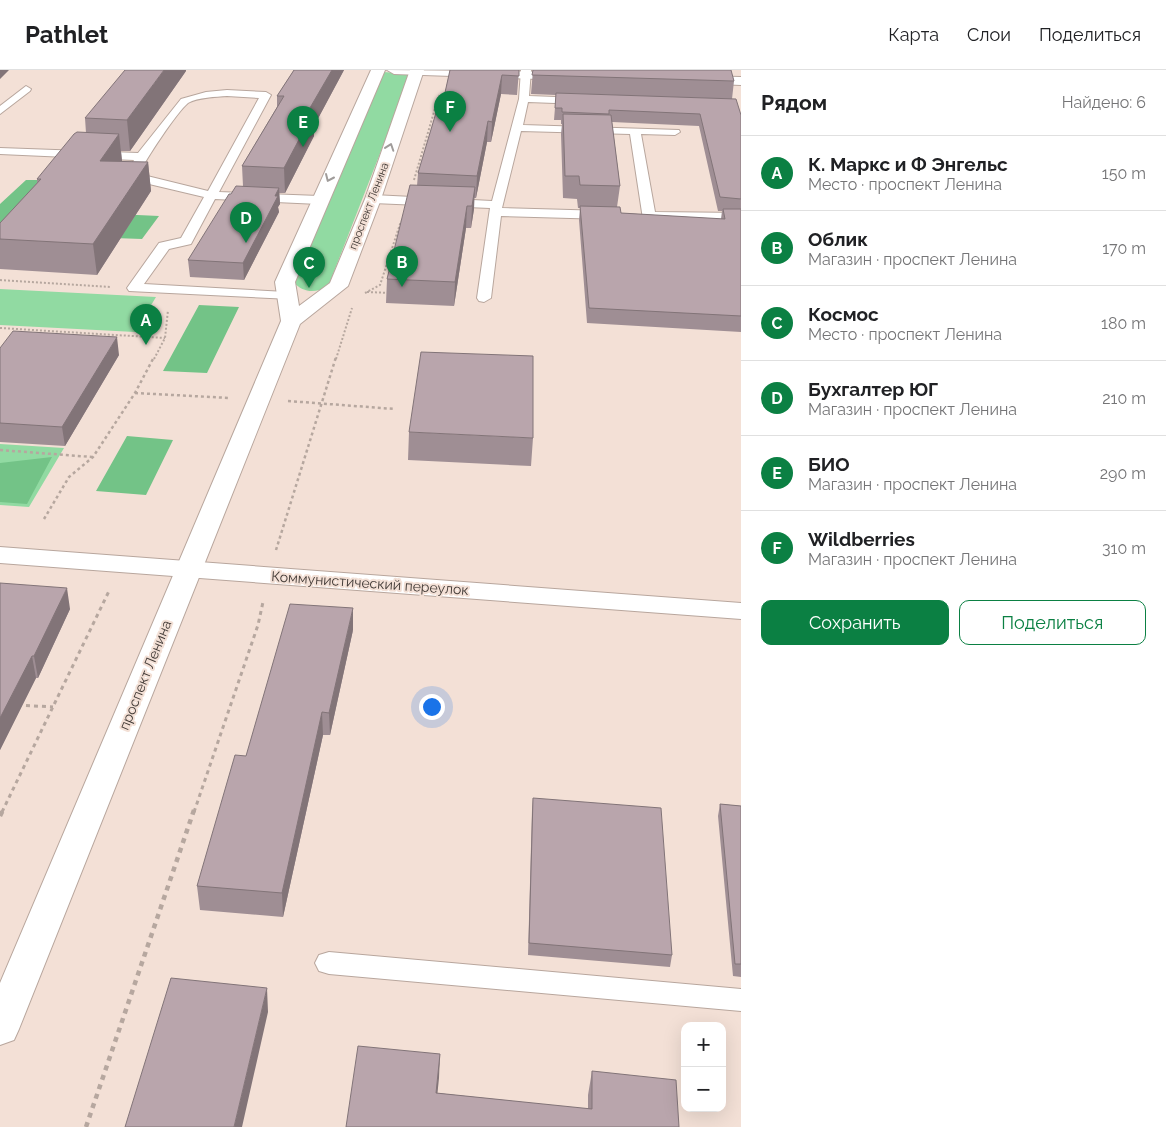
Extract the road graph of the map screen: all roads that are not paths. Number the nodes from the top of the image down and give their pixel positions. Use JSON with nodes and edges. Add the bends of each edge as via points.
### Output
{"nodes":[{"id":1,"x":378,"y":70,"type":"edge"},
{"id":2,"x":394,"y":70,"type":"edge"},
{"id":3,"x":417,"y":70,"type":"edge"},
{"id":4,"x":526,"y":72,"type":"edge"},
{"id":5,"x":587,"y":76,"type":"edge"},
{"id":6,"x":683,"y":79,"type":"edge"},
{"id":7,"x":741,"y":81,"type":"edge"},
{"id":8,"x":26,"y":89,"type":"dead end"},
{"id":9,"x":524,"y":99,"type":"junction"},
{"id":10,"x":593,"y":101,"type":"edge"},
{"id":11,"x":0,"y":112,"type":"edge"},
{"id":12,"x":516,"y":128,"type":"junction"},
{"id":13,"x":635,"y":131,"type":"junction"},
{"id":14,"x":675,"y":132,"type":"dead end"},
{"id":15,"x":0,"y":151,"type":"edge"},
{"id":16,"x":141,"y":157,"type":"junction"},
{"id":17,"x":211,"y":194,"type":"junction"},
{"id":18,"x":373,"y":199,"type":"junction"},
{"id":19,"x":319,"y":200,"type":"junction"},
{"id":20,"x":496,"y":209,"type":"junction"},
{"id":21,"x":619,"y":215,"type":"edge"},
{"id":22,"x":741,"y":217,"type":"edge"},
{"id":23,"x":331,"y":290,"type":"junction"},
{"id":24,"x":484,"y":298,"type":"dead end"},
{"id":25,"x":288,"y":301,"type":"junction"},
{"id":26,"x":0,"y":555,"type":"edge"},
{"id":27,"x":188,"y":570,"type":"junction"},
{"id":28,"x":741,"y":611,"type":"edge"},
{"id":29,"x":329,"y":963,"type":"dead end"},
{"id":30,"x":741,"y":1000,"type":"edge"},
{"id":31,"x":0,"y":1029,"type":"edge"}],
"edges":[{"from":1,"to":19,"type":"main road","name":"проспект Ленина","one_way":true},
{"from":2,"to":3,"type":"main road"},
{"from":3,"to":4,"type":"main road"},
{"from":18,"to":3,"type":"main road","name":"проспект Ленина","one_way":true},
{"from":4,"to":5,"type":"main road"},
{"from":4,"to":9,"type":"lane"},
{"from":6,"to":7,"type":"main road"},
{"from":8,"to":11,"type":"lane"},
{"from":9,"to":10,"type":"lane"},
{"from":9,"to":12,"type":"lane"},
{"from":12,"to":13,"type":"lane"},
{"from":12,"to":20,"type":"lane"},
{"from":13,"to":14,"type":"lane"},
{"from":13,"to":22,"type":"lane","via":[[644,216]]},
{"from":15,"to":16,"type":"lane"},
{"from":16,"to":17,"type":"lane","via":[[132,176]]},
{"from":16,"to":17,"type":"lane","via":[[185,101],[227,93],[266,95]]},
{"from":17,"to":19,"type":"lane"},
{"from":17,"to":25,"type":"lane","via":[[186,241],[164,246],[134,288]]},
{"from":18,"to":20,"type":"lane"},
{"from":18,"to":23,"type":"main road","name":"проспект Ленина","via":[[338,286]]},
{"from":19,"to":25,"type":"main road","name":"проспект Ленина","via":[[285,282]]},
{"from":20,"to":21,"type":"lane"},
{"from":20,"to":24,"type":"lane"},
{"from":23,"to":25,"type":"main road","name":"проспект Ленина"},
{"from":23,"to":25,"type":"main road","via":[[313,292]]},
{"from":25,"to":27,"type":"main road","name":"проспект Ленина","via":[[260,400]]},
{"from":26,"to":27,"type":"main road","name":"Коммунистический переулок"},
{"from":27,"to":28,"type":"main road","name":"Коммунистический переулок"},
{"from":27,"to":31,"type":"main road","name":"проспект Ленина"},
{"from":29,"to":30,"type":"lane"}]}
